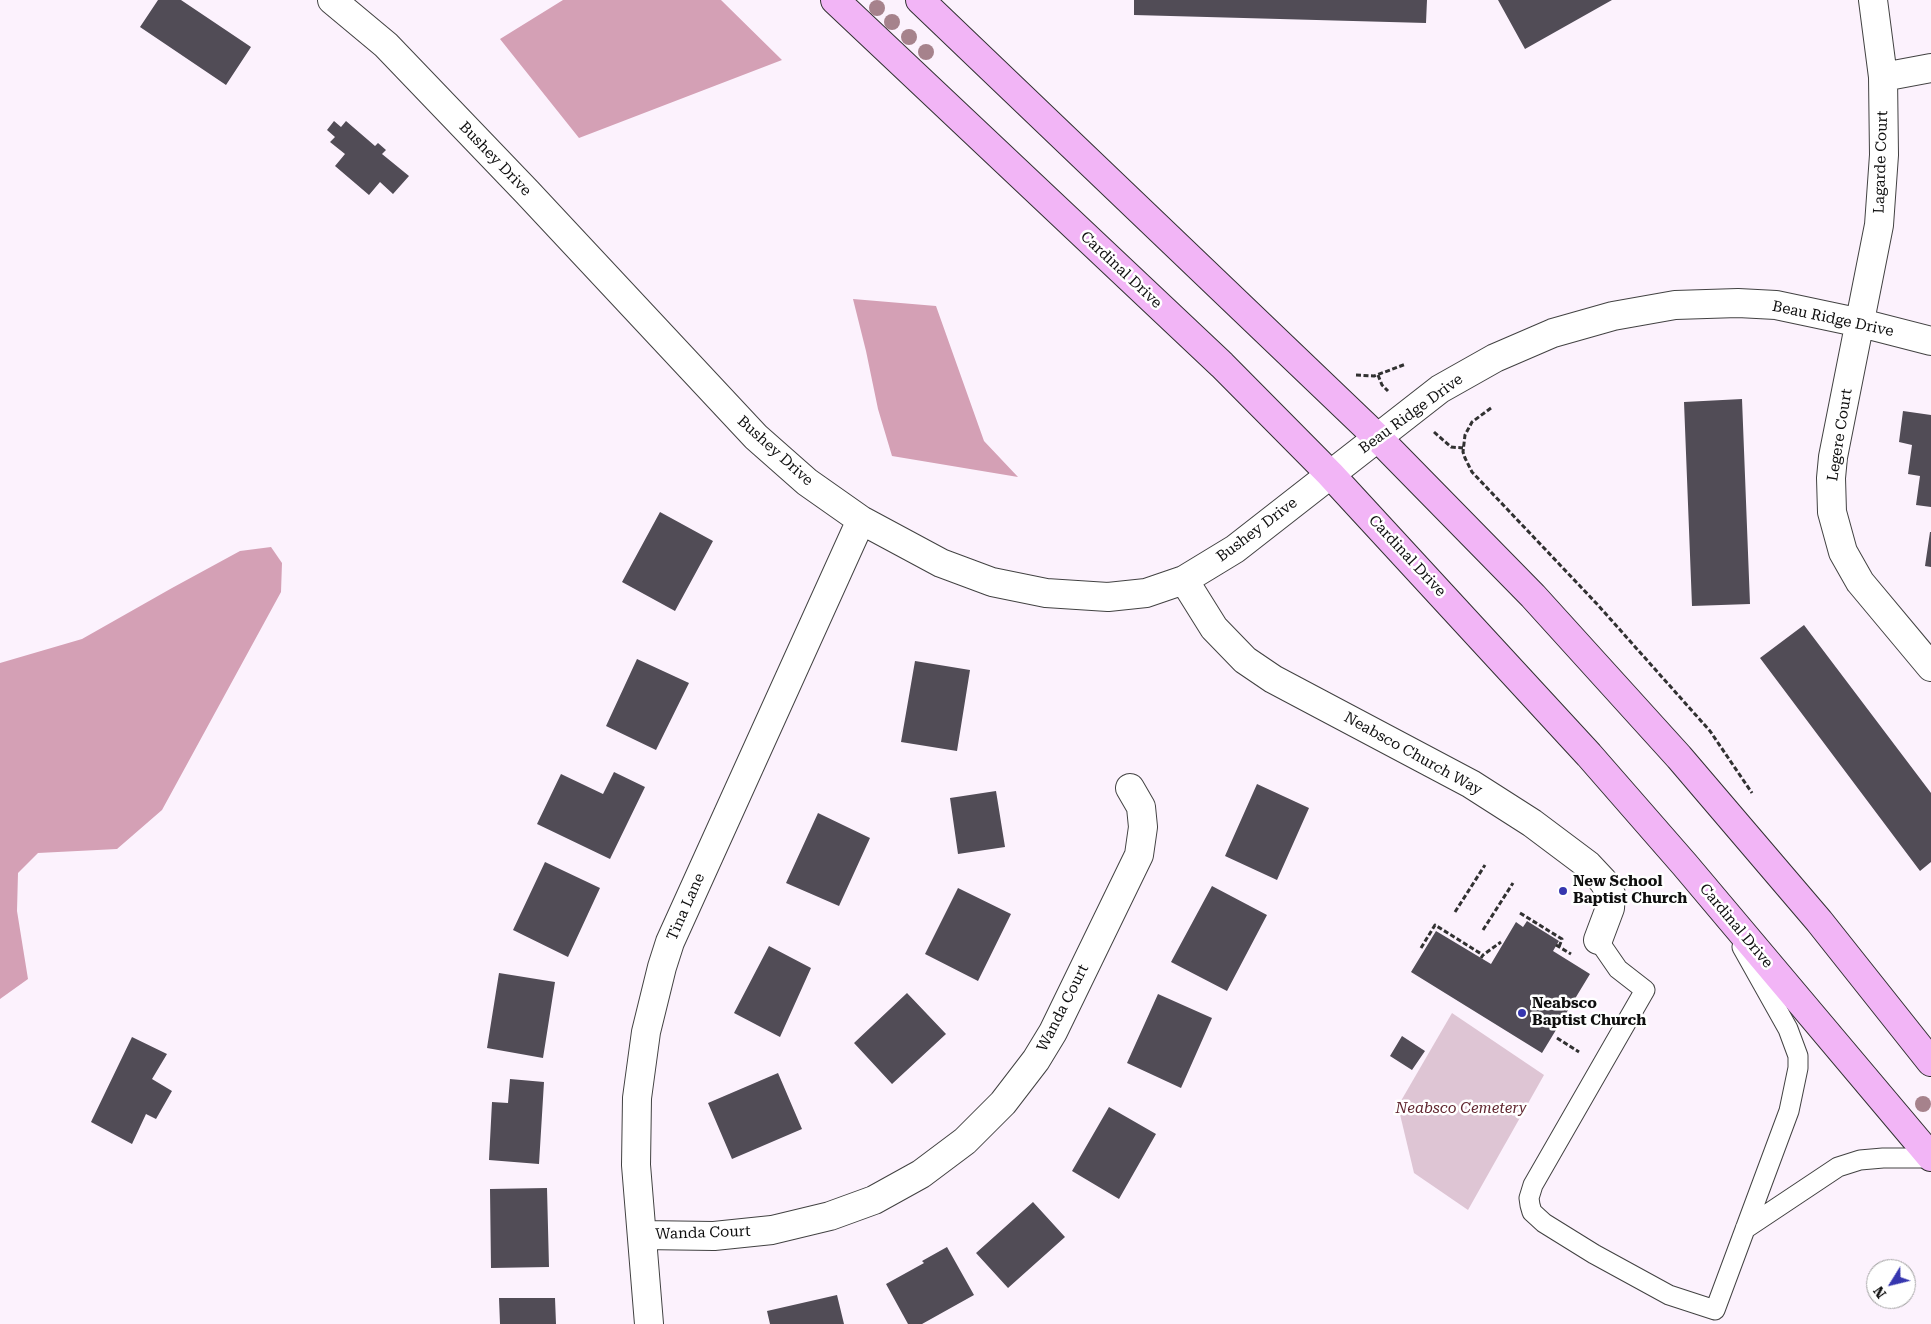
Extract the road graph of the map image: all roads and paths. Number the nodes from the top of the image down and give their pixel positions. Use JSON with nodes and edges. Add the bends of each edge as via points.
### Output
{"nodes":[{"id":1,"x":332,"y":0,"type":"edge"},
{"id":2,"x":836,"y":0,"type":"edge"},
{"id":3,"x":920,"y":0,"type":"edge"},
{"id":4,"x":1873,"y":0,"type":"edge"},
{"id":5,"x":1931,"y":68,"type":"edge"},
{"id":6,"x":1883,"y":76,"type":"junction"},
{"id":7,"x":1861,"y":323,"type":"junction"},
{"id":8,"x":1931,"y":341,"type":"edge"},
{"id":9,"x":1406,"y":364,"type":"dead end"},
{"id":10,"x":1382,"y":385,"type":"dead end"},
{"id":11,"x":1490,"y":408,"type":"dead end"},
{"id":12,"x":1377,"y":437,"type":"junction"},
{"id":13,"x":1451,"y":447,"type":"dead end"},
{"id":14,"x":1330,"y":474,"type":"junction"},
{"id":15,"x":862,"y":520,"type":"junction"},
{"id":16,"x":1184,"y":580,"type":"junction"},
{"id":17,"x":1931,"y":667,"type":"edge"},
{"id":18,"x":1130,"y":788,"type":"dead end"},
{"id":19,"x":1486,"y":864,"type":"dead end"},
{"id":20,"x":1514,"y":883,"type":"dead end"},
{"id":21,"x":1718,"y":905,"type":"junction"},
{"id":22,"x":1455,"y":912,"type":"dead end"},
{"id":23,"x":1520,"y":913,"type":"dead end"},
{"id":24,"x":1483,"y":930,"type":"dead end"},
{"id":25,"x":1598,"y":940,"type":"joint"},
{"id":26,"x":1501,"y":942,"type":"dead end"},
{"id":27,"x":1421,"y":948,"type":"dead end"},
{"id":28,"x":1572,"y":954,"type":"dead end"},
{"id":29,"x":1931,"y":1062,"type":"edge"},
{"id":30,"x":1931,"y":1157,"type":"edge"},
{"id":31,"x":1745,"y":1229,"type":"junction"},
{"id":32,"x":642,"y":1235,"type":"junction"},
{"id":33,"x":649,"y":1324,"type":"edge"}],
"edges":[{"from":1,"to":15,"type":"street","name":"Bushey Drive","via":[[386,45],[756,437],[807,482]]},
{"from":2,"to":14,"type":"main road","name":"Cardinal Drive","via":[[1222,365]]},
{"from":3,"to":12,"type":"main road"},
{"from":4,"to":6,"type":"street","name":"Lagarde Court"},
{"from":5,"to":6,"type":"street"},
{"from":6,"to":7,"type":"street","name":"Lagarde Court","via":[[1884,155],[1879,226]]},
{"from":7,"to":8,"type":"street","name":"Beau Ridge Drive"},
{"from":7,"to":12,"type":"street","name":"Beau Ridge Drive","via":[[1776,305],[1738,303],[1675,305],[1613,316],[1553,333],[1495,358],[1440,389]]},
{"from":7,"to":17,"type":"street","name":"Legere Court","via":[[1834,457],[1832,512],[1843,552],[1860,582]]},
{"from":9,"to":10,"type":"path","via":[[1378,375]]},
{"from":11,"to":13,"type":"path","via":[[1472,422],[1463,448]]},
{"from":12,"to":14,"type":"street","name":"Beau Ridge Drive"},
{"from":12,"to":29,"type":"main road","via":[[1533,596],[1679,757],[1819,921]]},
{"from":14,"to":16,"type":"street","name":"Bushey Drive","via":[[1236,549]]},
{"from":14,"to":21,"type":"main road","name":"Cardinal Drive","via":[[1576,741]]},
{"from":15,"to":16,"type":"street","name":"Bushey Drive","via":[[941,563],[992,582],[1046,593],[1108,597],[1146,593]]},
{"from":15,"to":32,"type":"street","name":"Tina Lane","via":[[674,933],[662,967],[646,1032],[637,1098],[636,1165]]},
{"from":16,"to":25,"type":"street","name":"Neabsco Church Way","via":[[1214,628],[1245,660],[1273,679],[1471,784],[1532,823],[1588,865],[1611,894],[1610,908]]},
{"from":18,"to":32,"type":"street","name":"Wanda Court","via":[[1141,807],[1143,827],[1139,855],[1053,1032],[1036,1060],[1003,1103],[965,1141],[913,1178],[874,1200],[830,1216],[772,1230],[714,1236]]},
{"from":19,"to":22,"type":"path"},
{"from":20,"to":24,"type":"path"},
{"from":21,"to":30,"type":"main road","name":"Cardinal Drive"},
{"from":21,"to":31,"type":"lane","via":[[1788,1029],[1798,1056],[1797,1078],[1789,1111]]},
{"from":23,"to":28,"type":"path","via":[[1562,939],[1558,946]]},
{"from":25,"to":31,"type":"lane","via":[[1618,969],[1645,990],[1533,1185],[1529,1198],[1532,1212],[1544,1224],[1660,1291],[1715,1310]]},
{"from":26,"to":27,"type":"path","via":[[1482,956],[1435,925]]},
{"from":30,"to":31,"type":"lane","via":[[1860,1160],[1838,1167]]},
{"from":32,"to":33,"type":"street","name":"Tina Lane"}]}
